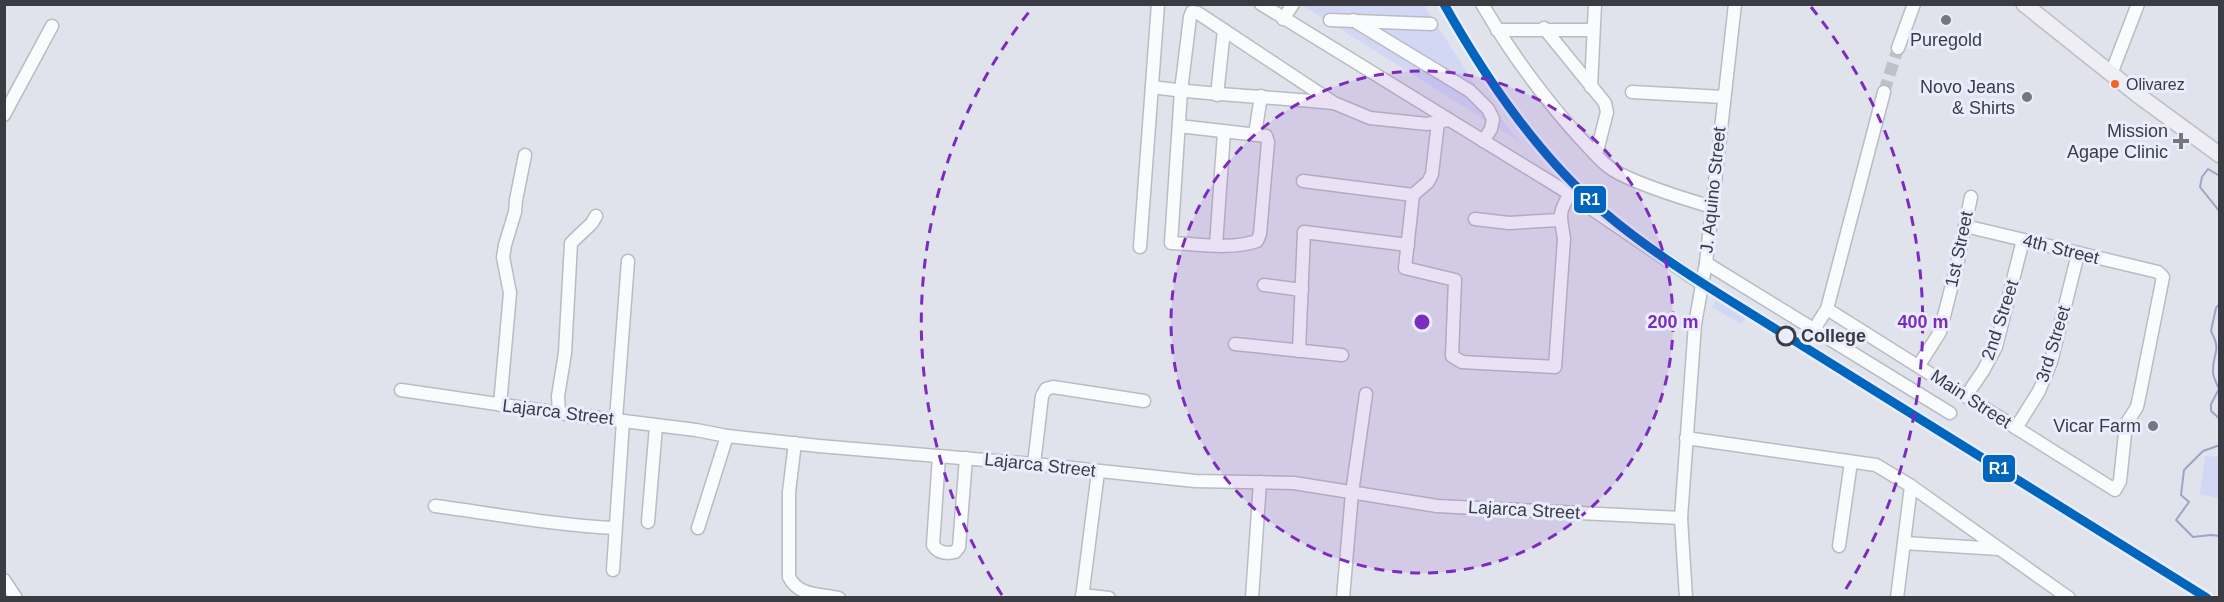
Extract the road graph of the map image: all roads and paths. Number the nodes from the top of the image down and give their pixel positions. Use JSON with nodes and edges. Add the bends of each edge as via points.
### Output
{"nodes":[{"id":1,"x":1158,"y":4,"type":"edge"},
{"id":2,"x":1261,"y":4,"type":"edge"},
{"id":3,"x":1293,"y":4,"type":"edge"},
{"id":4,"x":1482,"y":4,"type":"edge"},
{"id":5,"x":1595,"y":4,"type":"edge"},
{"id":6,"x":1735,"y":4,"type":"edge"},
{"id":7,"x":1914,"y":4,"type":"edge"},
{"id":8,"x":2024,"y":4,"type":"edge"},
{"id":9,"x":2138,"y":4,"type":"edge"},
{"id":10,"x":1283,"y":19,"type":"junction"},
{"id":11,"x":1330,"y":20,"type":"dead end"},
{"id":12,"x":1353,"y":20,"type":"junction"},
{"id":13,"x":1431,"y":24,"type":"dead end"},
{"id":14,"x":52,"y":27,"type":"dead end"},
{"id":15,"x":1544,"y":28,"type":"junction"},
{"id":16,"x":1224,"y":30,"type":"junction"},
{"id":17,"x":1497,"y":30,"type":"junction"},
{"id":18,"x":1593,"y":30,"type":"junction"},
{"id":19,"x":1898,"y":48,"type":"tunnel mouth"},
{"id":20,"x":2111,"y":74,"type":"junction"},
{"id":21,"x":1152,"y":87,"type":"junction"},
{"id":22,"x":1591,"y":87,"type":"junction"},
{"id":23,"x":1181,"y":91,"type":"junction"},
{"id":24,"x":1632,"y":92,"type":"dead end"},
{"id":25,"x":1884,"y":92,"type":"tunnel mouth"},
{"id":26,"x":1217,"y":95,"type":"junction"},
{"id":27,"x":1260,"y":96,"type":"junction"},
{"id":28,"x":1723,"y":98,"type":"junction"},
{"id":29,"x":1334,"y":103,"type":"junction"},
{"id":30,"x":4,"y":115,"type":"edge"},
{"id":31,"x":1443,"y":121,"type":"junction"},
{"id":32,"x":1179,"y":126,"type":"junction"},
{"id":33,"x":1224,"y":132,"type":"junction"},
{"id":34,"x":1255,"y":134,"type":"junction"},
{"id":35,"x":1484,"y":141,"type":"junction"},
{"id":36,"x":2215,"y":152,"type":"edge"},
{"id":37,"x":525,"y":155,"type":"dead end"},
{"id":38,"x":1596,"y":155,"type":"junction"},
{"id":39,"x":1303,"y":181,"type":"dead end"},
{"id":40,"x":1570,"y":194,"type":"junction"},
{"id":41,"x":1413,"y":195,"type":"junction"},
{"id":42,"x":1971,"y":197,"type":"dead end"},
{"id":43,"x":1712,"y":207,"type":"junction"},
{"id":44,"x":596,"y":216,"type":"dead end"},
{"id":45,"x":1475,"y":219,"type":"dead end"},
{"id":46,"x":1559,"y":220,"type":"junction"},
{"id":47,"x":1965,"y":226,"type":"junction"},
{"id":48,"x":2023,"y":240,"type":"junction"},
{"id":49,"x":1216,"y":245,"type":"junction"},
{"id":50,"x":1408,"y":245,"type":"junction"},
{"id":51,"x":1140,"y":247,"type":"dead end"},
{"id":52,"x":2078,"y":254,"type":"junction"},
{"id":53,"x":628,"y":261,"type":"dead end"},
{"id":54,"x":1706,"y":263,"type":"junction"},
{"id":55,"x":1702,"y":284,"type":"junction"},
{"id":56,"x":1264,"y":285,"type":"dead end"},
{"id":57,"x":1302,"y":290,"type":"junction"},
{"id":58,"x":1827,"y":309,"type":"junction"},
{"id":59,"x":1814,"y":329,"type":"junction"},
{"id":60,"x":1235,"y":344,"type":"dead end"},
{"id":61,"x":1299,"y":351,"type":"junction"},
{"id":62,"x":1342,"y":356,"type":"dead end"},
{"id":63,"x":1918,"y":365,"type":"junction"},
{"id":64,"x":401,"y":390,"type":"dead end"},
{"id":65,"x":1366,"y":394,"type":"dead end"},
{"id":66,"x":1966,"y":396,"type":"junction"},
{"id":67,"x":1144,"y":401,"type":"dead end"},
{"id":68,"x":500,"y":405,"type":"junction"},
{"id":69,"x":1950,"y":413,"type":"dead end"},
{"id":70,"x":559,"y":414,"type":"junction"},
{"id":71,"x":619,"y":420,"type":"junction"},
{"id":72,"x":656,"y":426,"type":"junction"},
{"id":73,"x":2016,"y":428,"type":"junction"},
{"id":74,"x":727,"y":436,"type":"junction"},
{"id":75,"x":1686,"y":438,"type":"junction"},
{"id":76,"x":795,"y":443,"type":"junction"},
{"id":77,"x":939,"y":456,"type":"junction"},
{"id":78,"x":966,"y":458,"type":"junction"},
{"id":79,"x":1851,"y":462,"type":"junction"},
{"id":80,"x":1034,"y":464,"type":"junction"},
{"id":81,"x":1098,"y":472,"type":"junction"},
{"id":82,"x":1260,"y":482,"type":"junction"},
{"id":83,"x":1911,"y":486,"type":"junction"},
{"id":84,"x":2115,"y":490,"type":"joint"},
{"id":85,"x":1352,"y":492,"type":"junction"},
{"id":86,"x":435,"y":506,"type":"dead end"},
{"id":87,"x":1681,"y":518,"type":"junction"},
{"id":88,"x":648,"y":522,"type":"dead end"},
{"id":89,"x":614,"y":528,"type":"junction"},
{"id":90,"x":698,"y":528,"type":"dead end"},
{"id":91,"x":1904,"y":543,"type":"junction"},
{"id":92,"x":1839,"y":546,"type":"dead end"},
{"id":93,"x":2000,"y":549,"type":"junction"},
{"id":94,"x":613,"y":570,"type":"dead end"},
{"id":95,"x":4,"y":580,"type":"edge"},
{"id":96,"x":1082,"y":596,"type":"edge"},
{"id":97,"x":16,"y":597,"type":"edge"},
{"id":98,"x":839,"y":597,"type":"edge"},
{"id":99,"x":1109,"y":597,"type":"edge"},
{"id":100,"x":1252,"y":597,"type":"edge"},
{"id":101,"x":1343,"y":597,"type":"edge"},
{"id":102,"x":1686,"y":597,"type":"edge"},
{"id":103,"x":1897,"y":597,"type":"edge"},
{"id":104,"x":2069,"y":597,"type":"edge"}],
"edges":[{"from":1,"to":21,"type":"street"},
{"from":2,"to":10,"type":"street"},
{"from":3,"to":10,"type":"street"},
{"from":4,"to":17,"type":"street"},
{"from":5,"to":18,"type":"street"},
{"from":6,"to":28,"type":"street","name":"J. Aquino Street"},
{"from":7,"to":19,"type":"street"},
{"from":8,"to":20,"type":"main road"},
{"from":9,"to":20,"type":"street"},
{"from":10,"to":31,"type":"street"},
{"from":11,"to":12,"type":"street"},
{"from":12,"to":13,"type":"street"},
{"from":12,"to":35,"type":"street","via":[[1470,91],[1493,119]]},
{"from":14,"to":30,"type":"street"},
{"from":15,"to":17,"type":"street"},
{"from":15,"to":18,"type":"street"},
{"from":15,"to":22,"type":"street"},
{"from":16,"to":23,"type":"street","via":[[1192,12]]},
{"from":16,"to":26,"type":"street"},
{"from":16,"to":29,"type":"street"},
{"from":17,"to":38,"type":"street"},
{"from":18,"to":22,"type":"street"},
{"from":20,"to":36,"type":"main road"},
{"from":21,"to":23,"type":"street"},
{"from":21,"to":51,"type":"street"},
{"from":22,"to":38,"type":"street","via":[[1605,103],[1607,112]]},
{"from":23,"to":26,"type":"street"},
{"from":23,"to":32,"type":"street"},
{"from":24,"to":28,"type":"street"},
{"from":25,"to":58,"type":"street"},
{"from":26,"to":27,"type":"street"},
{"from":27,"to":29,"type":"street"},
{"from":27,"to":34,"type":"street"},
{"from":28,"to":43,"type":"street","name":"J. Aquino Street"},
{"from":29,"to":31,"type":"street","via":[[1370,118],[1427,124]]},
{"from":31,"to":35,"type":"street"},
{"from":31,"to":41,"type":"street","via":[[1432,174]]},
{"from":32,"to":33,"type":"street"},
{"from":32,"to":49,"type":"street","via":[[1171,243]]},
{"from":33,"to":34,"type":"street"},
{"from":33,"to":49,"type":"street"},
{"from":34,"to":49,"type":"street","via":[[1266,136],[1268,142],[1260,234],[1257,241],[1250,243]]},
{"from":35,"to":40,"type":"street"},
{"from":37,"to":68,"type":"street","via":[[503,257],[510,293]]},
{"from":38,"to":43,"type":"street","via":[[1615,171]]},
{"from":39,"to":41,"type":"street"},
{"from":40,"to":46,"type":"street"},
{"from":40,"to":55,"type":"street"},
{"from":41,"to":50,"type":"street"},
{"from":42,"to":47,"type":"street","name":"1st Street"},
{"from":43,"to":54,"type":"street","name":"J. Aquino Street"},
{"from":44,"to":70,"type":"street","via":[[571,243]]},
{"from":45,"to":46,"type":"street","via":[[1509,223]]},
{"from":46,"to":50,"type":"street","via":[[1564,239],[1556,367],[1462,362],[1452,356],[1455,280],[1405,268]]},
{"from":47,"to":48,"type":"street","name":"4th Street"},
{"from":47,"to":63,"type":"street","name":"1st Street","via":[[1940,332]]},
{"from":48,"to":52,"type":"street","name":"4th Street"},
{"from":48,"to":66,"type":"street","name":"2nd Street","via":[[1996,347]]},
{"from":50,"to":57,"type":"street","via":[[1304,232]]},
{"from":52,"to":73,"type":"street","name":"3rd Street","via":[[2051,362]]},
{"from":52,"to":84,"type":"street","name":"4th Street","via":[[2158,272],[2163,277],[2137,407],[2126,424],[2120,481]]},
{"from":53,"to":71,"type":"street"},
{"from":54,"to":55,"type":"street","name":"J. Aquino Street"},
{"from":54,"to":59,"type":"street"},
{"from":55,"to":75,"type":"street","name":"J. Aquino Street"},
{"from":56,"to":57,"type":"street"},
{"from":57,"to":61,"type":"street"},
{"from":58,"to":59,"type":"street"},
{"from":58,"to":63,"type":"street","name":"Main Street"},
{"from":59,"to":69,"type":"street"},
{"from":60,"to":61,"type":"street"},
{"from":61,"to":62,"type":"street"},
{"from":63,"to":66,"type":"street","name":"Main Street"},
{"from":64,"to":68,"type":"street","name":"Lajarca Street"},
{"from":65,"to":85,"type":"street"},
{"from":66,"to":73,"type":"street","name":"Main Street"},
{"from":67,"to":80,"type":"street","via":[[1046,389]]},
{"from":68,"to":70,"type":"street","name":"Lajarca Street"},
{"from":70,"to":71,"type":"street","name":"Lajarca Street"},
{"from":71,"to":72,"type":"street","name":"Lajarca Street"},
{"from":71,"to":89,"type":"street"},
{"from":72,"to":74,"type":"street","name":"Lajarca Street"},
{"from":72,"to":88,"type":"street"},
{"from":73,"to":84,"type":"street","name":"Main Street"},
{"from":74,"to":76,"type":"street","name":"Lajarca Street"},
{"from":74,"to":90,"type":"street"},
{"from":75,"to":79,"type":"street"},
{"from":75,"to":87,"type":"street","name":"J. Aquino Street"},
{"from":76,"to":77,"type":"street","name":"Lajarca Street"},
{"from":76,"to":98,"type":"street","via":[[789,492],[789,577],[802,592]]},
{"from":77,"to":78,"type":"street","name":"Lajarca Street"},
{"from":77,"to":78,"type":"street","via":[[933,545],[937,551],[949,554],[958,547]]},
{"from":78,"to":80,"type":"street","name":"Lajarca Street"},
{"from":79,"to":83,"type":"street","via":[[1876,465]]},
{"from":79,"to":92,"type":"street"},
{"from":80,"to":81,"type":"street","name":"Lajarca Street"},
{"from":81,"to":82,"type":"street","name":"Lajarca Street","via":[[1195,481]]},
{"from":81,"to":96,"type":"street"},
{"from":82,"to":85,"type":"street","name":"Lajarca Street"},
{"from":82,"to":100,"type":"street"},
{"from":83,"to":91,"type":"street"},
{"from":83,"to":93,"type":"street"},
{"from":85,"to":87,"type":"street","name":"Lajarca Street","via":[[1437,506]]},
{"from":85,"to":101,"type":"street"},
{"from":86,"to":89,"type":"street","via":[[533,522]]},
{"from":87,"to":102,"type":"street","name":"J. Aquino Street"},
{"from":89,"to":94,"type":"street"},
{"from":91,"to":93,"type":"street"},
{"from":91,"to":103,"type":"street"},
{"from":93,"to":104,"type":"street"},
{"from":95,"to":97,"type":"street"},
{"from":96,"to":99,"type":"street"}]}
